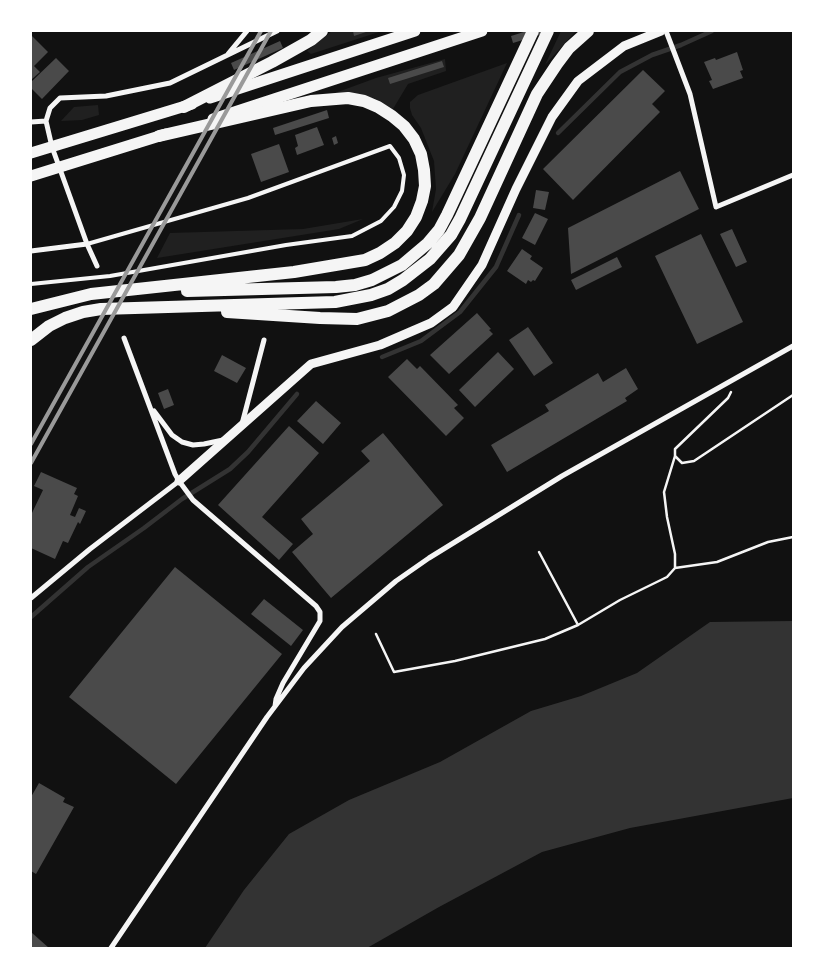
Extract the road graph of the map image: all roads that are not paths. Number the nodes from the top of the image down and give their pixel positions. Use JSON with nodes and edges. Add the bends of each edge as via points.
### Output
{"nodes":[{"id":1,"x":247,"y":31,"type":"edge"},
{"id":2,"x":277,"y":31,"type":"edge"},
{"id":3,"x":322,"y":31,"type":"edge"},
{"id":4,"x":415,"y":31,"type":"edge"},
{"id":5,"x":482,"y":31,"type":"edge"},
{"id":6,"x":533,"y":31,"type":"edge"},
{"id":7,"x":548,"y":31,"type":"edge"},
{"id":8,"x":588,"y":31,"type":"edge"},
{"id":9,"x":661,"y":31,"type":"edge"},
{"id":10,"x":666,"y":31,"type":"edge"},
{"id":11,"x":226,"y":57,"type":"junction"},
{"id":12,"x":184,"y":107,"type":"junction"},
{"id":13,"x":46,"y":121,"type":"junction"},
{"id":14,"x":31,"y":122,"type":"edge"},
{"id":15,"x":159,"y":136,"type":"junction"},
{"id":16,"x":52,"y":147,"type":"junction"},
{"id":17,"x":31,"y":153,"type":"edge"},
{"id":18,"x":59,"y":168,"type":"junction"},
{"id":19,"x":793,"y":175,"type":"edge"},
{"id":20,"x":31,"y":176,"type":"edge"},
{"id":21,"x":88,"y":244,"type":"junction"},
{"id":22,"x":31,"y":251,"type":"edge"},
{"id":23,"x":97,"y":266,"type":"dead end"},
{"id":24,"x":31,"y":284,"type":"edge"},
{"id":25,"x":109,"y":292,"type":"junction"},
{"id":26,"x":143,"y":307,"type":"junction"},
{"id":27,"x":31,"y":309,"type":"edge"},
{"id":28,"x":124,"y":338,"type":"dead end"},
{"id":29,"x":31,"y":340,"type":"edge"},
{"id":30,"x":264,"y":340,"type":"dead end"},
{"id":31,"x":793,"y":346,"type":"edge"},
{"id":32,"x":151,"y":407,"type":"junction"},
{"id":33,"x":242,"y":425,"type":"junction"},
{"id":34,"x":226,"y":439,"type":"junction"},
{"id":35,"x":179,"y":481,"type":"junction"},
{"id":36,"x":31,"y":598,"type":"edge"},
{"id":37,"x":273,"y":709,"type":"junction"},
{"id":38,"x":111,"y":948,"type":"edge"}],
"edges":[{"from":1,"to":11,"type":"street"},
{"from":2,"to":11,"type":"street"},
{"from":3,"to":12,"type":"highway","via":[[312,40]]},
{"from":4,"to":12,"type":"highway"},
{"from":5,"to":15,"type":"highway"},
{"from":6,"to":25,"type":"highway","via":[[439,230],[416,254],[388,274],[355,285],[317,289]]},
{"from":7,"to":26,"type":"highway","via":[[468,204],[450,235],[430,260],[403,280],[371,295],[335,302]]},
{"from":8,"to":26,"type":"highway","via":[[569,48],[547,77],[459,255],[434,284],[419,295],[381,313],[357,319]]},
{"from":9,"to":33,"type":"street","via":[[624,46],[578,81],[552,117],[482,265],[452,307],[431,323],[380,345],[311,364]]},
{"from":10,"to":19,"type":"street","via":[[690,94],[716,207]]},
{"from":11,"to":13,"type":"street","via":[[170,83],[106,96],[60,98],[50,108]]},
{"from":12,"to":16,"type":"highway"},
{"from":13,"to":14,"type":"street"},
{"from":13,"to":16,"type":"street"},
{"from":15,"to":18,"type":"highway"},
{"from":15,"to":25,"type":"highway","via":[[311,101],[348,98],[364,101],[392,116],[414,140],[424,170],[422,201],[407,231],[395,243],[365,260],[294,272]]},
{"from":16,"to":17,"type":"highway"},
{"from":16,"to":18,"type":"street"},
{"from":18,"to":20,"type":"highway"},
{"from":18,"to":21,"type":"street"},
{"from":21,"to":22,"type":"street"},
{"from":21,"to":23,"type":"street"},
{"from":21,"to":24,"type":"lane","via":[[248,198],[390,146],[399,158],[404,176],[402,191],[394,207],[381,221],[352,236],[110,276]]},
{"from":25,"to":27,"type":"highway"},
{"from":26,"to":29,"type":"highway","via":[[83,312],[49,326]]},
{"from":28,"to":32,"type":"street"},
{"from":30,"to":33,"type":"street"},
{"from":31,"to":37,"type":"street","via":[[562,476],[396,581],[342,627],[304,668]]},
{"from":32,"to":34,"type":"street","via":[[172,435],[182,442],[193,445]]},
{"from":32,"to":35,"type":"street"},
{"from":33,"to":34,"type":"street"},
{"from":34,"to":35,"type":"street"},
{"from":35,"to":36,"type":"street"},
{"from":35,"to":37,"type":"street","via":[[193,500],[320,612],[320,621],[283,683]]},
{"from":37,"to":38,"type":"street"}]}
